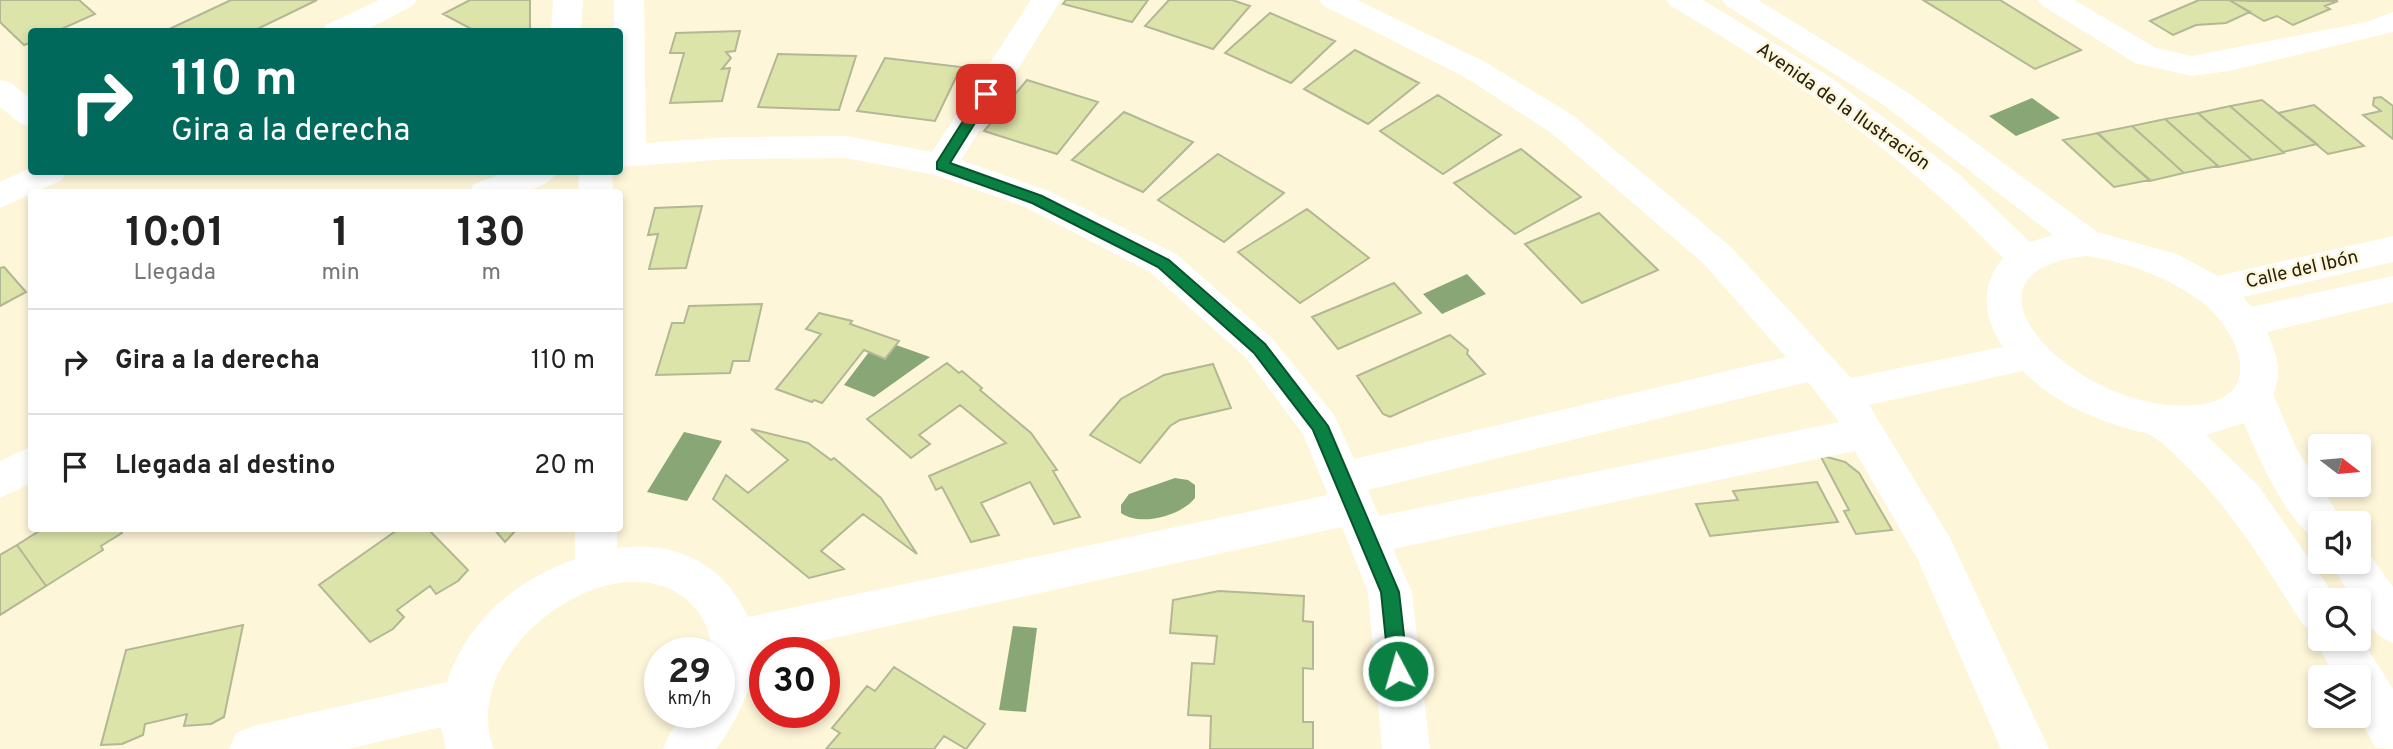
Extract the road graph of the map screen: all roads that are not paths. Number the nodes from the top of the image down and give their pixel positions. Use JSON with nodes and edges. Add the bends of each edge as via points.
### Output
{"nodes":[{"id":1,"x":402,"y":0,"type":"edge"},
{"id":2,"x":568,"y":0,"type":"edge"},
{"id":3,"x":629,"y":0,"type":"edge"},
{"id":4,"x":1046,"y":0,"type":"edge"},
{"id":5,"x":1334,"y":0,"type":"edge"},
{"id":6,"x":1681,"y":0,"type":"edge"},
{"id":7,"x":1737,"y":0,"type":"edge"},
{"id":8,"x":2053,"y":0,"type":"edge"},
{"id":9,"x":2386,"y":0,"type":"edge"},
{"id":10,"x":2393,"y":9,"type":"edge"},
{"id":11,"x":2393,"y":21,"type":"edge"},
{"id":12,"x":345,"y":28,"type":"edge"},
{"id":13,"x":566,"y":28,"type":"edge"},
{"id":14,"x":0,"y":90,"type":"edge"},
{"id":15,"x":28,"y":114,"type":"edge"},
{"id":16,"x":624,"y":155,"type":"edge"},
{"id":17,"x":942,"y":165,"type":"junction"},
{"id":18,"x":44,"y":175,"type":"edge"},
{"id":19,"x":532,"y":175,"type":"edge"},
{"id":20,"x":494,"y":189,"type":"edge"},
{"id":21,"x":0,"y":196,"type":"edge"},
{"id":22,"x":2087,"y":243,"type":"junction"},
{"id":23,"x":2393,"y":249,"type":"edge"},
{"id":24,"x":2024,"y":258,"type":"junction"},
{"id":25,"x":2393,"y":289,"type":"edge"},
{"id":26,"x":2211,"y":291,"type":"junction"},
{"id":27,"x":2243,"y":323,"type":"junction"},
{"id":28,"x":2032,"y":356,"type":"junction"},
{"id":29,"x":1816,"y":365,"type":"junction"},
{"id":30,"x":2253,"y":394,"type":"junction"},
{"id":31,"x":1843,"y":396,"type":"junction"},
{"id":32,"x":2159,"y":420,"type":"junction"},
{"id":33,"x":1865,"y":433,"type":"junction"},
{"id":34,"x":28,"y":464,"type":"edge"},
{"id":35,"x":0,"y":481,"type":"edge"},
{"id":36,"x":1355,"y":507,"type":"junction"},
{"id":37,"x":2314,"y":511,"type":"edge"},
{"id":38,"x":596,"y":549,"type":"edge"},
{"id":39,"x":2359,"y":574,"type":"edge"},
{"id":40,"x":2308,"y":594,"type":"edge"},
{"id":41,"x":2393,"y":623,"type":"edge"},
{"id":42,"x":732,"y":637,"type":"edge"},
{"id":43,"x":735,"y":641,"type":"edge"},
{"id":44,"x":2344,"y":651,"type":"edge"},
{"id":45,"x":464,"y":700,"type":"junction"},
{"id":46,"x":703,"y":728,"type":"edge"},
{"id":47,"x":2393,"y":732,"type":"edge"},
{"id":48,"x":253,"y":749,"type":"edge"},
{"id":49,"x":470,"y":749,"type":"edge"},
{"id":50,"x":687,"y":749,"type":"edge"},
{"id":51,"x":1406,"y":749,"type":"edge"},
{"id":52,"x":2025,"y":749,"type":"edge"}],
"edges":[{"from":1,"to":12,"type":"street"},
{"from":2,"to":13,"type":"street"},
{"from":3,"to":16,"type":"street"},
{"from":4,"to":17,"type":"street"},
{"from":5,"to":29,"type":"street","via":[[1474,69],[1562,124],[1717,255]]},
{"from":6,"to":24,"type":"street","name":"Avenida de la Ilustración","via":[[1826,90],[1916,156],[1992,222]]},
{"from":7,"to":22,"type":"street","name":"Avenida de la Ilustración","via":[[1896,99]]},
{"from":8,"to":11,"type":"street","via":[[2146,56],[2192,66],[2375,29]]},
{"from":9,"to":10,"type":"street"},
{"from":14,"to":15,"type":"street"},
{"from":16,"to":17,"type":"street","via":[[846,147]]},
{"from":17,"to":36,"type":"street","via":[[1037,199],[1163,263],[1259,348],[1320,426]]},
{"from":18,"to":21,"type":"street"},
{"from":19,"to":20,"type":"street"},
{"from":22,"to":24,"type":"street","via":[[2051,246]]},
{"from":22,"to":26,"type":"street","via":[[2152,258]]},
{"from":23,"to":26,"type":"street","name":"Calle del Ibón"},
{"from":24,"to":28,"type":"street","via":[[2010,272],[2003,290],[2005,311]]},
{"from":25,"to":27,"type":"street","name":"Calle del Ibón"},
{"from":26,"to":27,"type":"street"},
{"from":27,"to":30,"type":"street","via":[[2260,361],[2260,379]]},
{"from":28,"to":31,"type":"street"},
{"from":28,"to":32,"type":"street","via":[[2075,390],[2130,414]]},
{"from":29,"to":31,"type":"street"},
{"from":29,"to":36,"type":"street"},
{"from":30,"to":32,"type":"street","via":[[2238,409],[2216,418]]},
{"from":30,"to":37,"type":"street","via":[[2288,477]]},
{"from":31,"to":33,"type":"street"},
{"from":32,"to":40,"type":"street","via":[[2244,497]]},
{"from":33,"to":36,"type":"street"},
{"from":33,"to":52,"type":"street","via":[[1935,551]]},
{"from":34,"to":35,"type":"street"},
{"from":36,"to":43,"type":"street"},
{"from":36,"to":51,"type":"street","via":[[1390,592]]},
{"from":38,"to":42,"type":"street","via":[[636,564],[672,569],[702,584],[723,609]]},
{"from":38,"to":45,"type":"street","via":[[498,632],[476,665]]},
{"from":39,"to":41,"type":"street"},
{"from":44,"to":47,"type":"street"},
{"from":45,"to":48,"type":"street"},
{"from":45,"to":49,"type":"street","via":[[464,737]]},
{"from":46,"to":50,"type":"street"}]}
